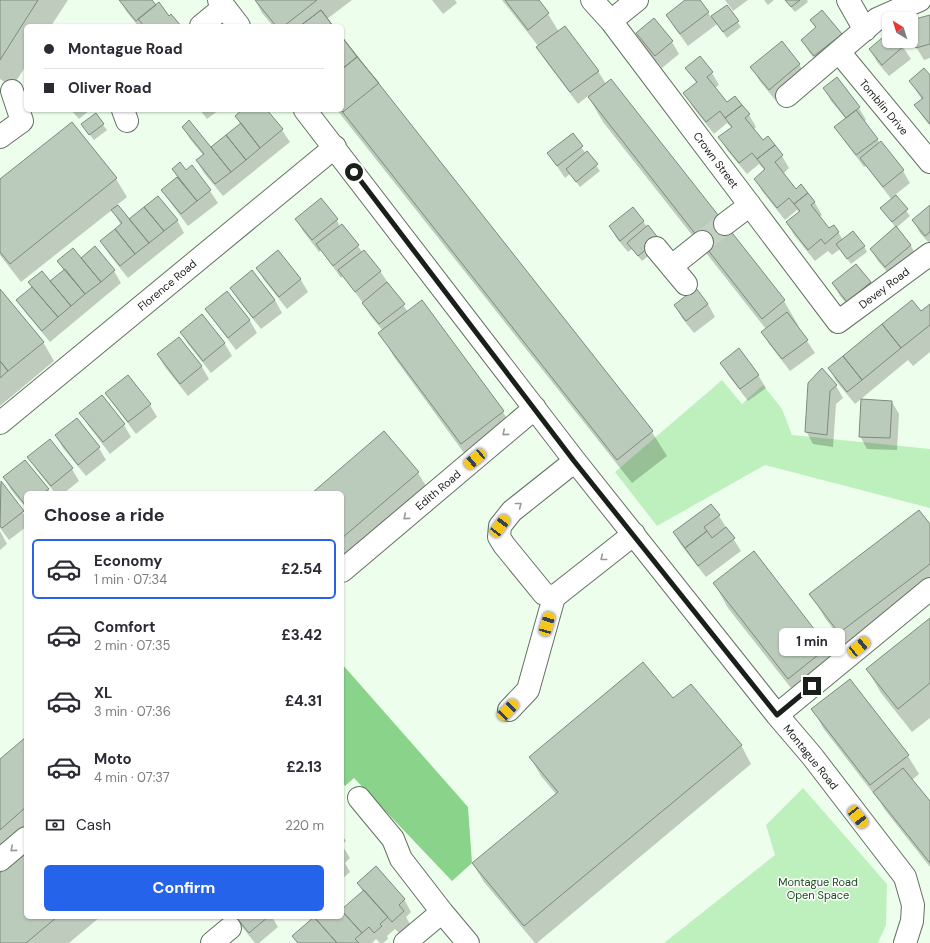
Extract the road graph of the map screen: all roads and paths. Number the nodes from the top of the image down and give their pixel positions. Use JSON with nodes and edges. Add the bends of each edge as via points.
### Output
{"nodes":[{"id":1,"x":592,"y":0,"type":"edge"},
{"id":2,"x":637,"y":0,"type":"edge"},
{"id":3,"x":848,"y":0,"type":"edge"},
{"id":4,"x":920,"y":0,"type":"edge"},
{"id":5,"x":222,"y":3,"type":"edge"},
{"id":6,"x":611,"y":21,"type":"junction"},
{"id":7,"x":202,"y":24,"type":"edge"},
{"id":8,"x":238,"y":24,"type":"edge"},
{"id":9,"x":866,"y":30,"type":"junction"},
{"id":10,"x":839,"y":52,"type":"junction"},
{"id":11,"x":12,"y":91,"type":"dead end"},
{"id":12,"x":787,"y":96,"type":"dead end"},
{"id":13,"x":308,"y":112,"type":"edge"},
{"id":14,"x":0,"y":137,"type":"edge"},
{"id":15,"x":335,"y":147,"type":"junction"},
{"id":16,"x":930,"y":162,"type":"edge"},
{"id":17,"x":750,"y":205,"type":"junction"},
{"id":18,"x":725,"y":224,"type":"tunnel mouth"},
{"id":19,"x":702,"y":242,"type":"tunnel mouth"},
{"id":20,"x":656,"y":248,"type":"dead end"},
{"id":21,"x":930,"y":254,"type":"edge"},
{"id":22,"x":672,"y":266,"type":"junction"},
{"id":23,"x":686,"y":284,"type":"dead end"},
{"id":24,"x":838,"y":322,"type":"joint"},
{"id":25,"x":535,"y":408,"type":"junction"},
{"id":26,"x":0,"y":423,"type":"edge"},
{"id":27,"x":574,"y":461,"type":"junction"},
{"id":28,"x":634,"y":534,"type":"junction"},
{"id":29,"x":344,"y":569,"type":"edge"},
{"id":30,"x":930,"y":589,"type":"edge"},
{"id":31,"x":554,"y":597,"type":"junction"},
{"id":32,"x":508,"y":710,"type":"dead end"},
{"id":33,"x":777,"y":715,"type":"junction"},
{"id":34,"x":359,"y":798,"type":"dead end"},
{"id":35,"x":24,"y":840,"type":"edge"},
{"id":36,"x":0,"y":860,"type":"edge"},
{"id":37,"x":922,"y":904,"type":"edge"},
{"id":38,"x":442,"y":912,"type":"junction"},
{"id":39,"x":230,"y":928,"type":"dead end"},
{"id":40,"x":467,"y":941,"type":"edge"},
{"id":41,"x":212,"y":943,"type":"edge"},
{"id":42,"x":405,"y":943,"type":"edge"},
{"id":43,"x":905,"y":943,"type":"edge"}],
"edges":[{"from":1,"to":6,"type":"street","name":"Crown Street"},
{"from":2,"to":6,"type":"street"},
{"from":3,"to":9,"type":"street"},
{"from":4,"to":9,"type":"street","via":[[877,19]]},
{"from":5,"to":7,"type":"street"},
{"from":5,"to":8,"type":"street"},
{"from":6,"to":17,"type":"street","name":"Crown Street"},
{"from":9,"to":10,"type":"street"},
{"from":10,"to":12,"type":"street"},
{"from":10,"to":16,"type":"street","name":"Tomblin Drive"},
{"from":11,"to":14,"type":"street","via":[[22,121]]},
{"from":13,"to":15,"type":"street","name":"Montague Road"},
{"from":15,"to":25,"type":"street","name":"Montague Road"},
{"from":15,"to":26,"type":"street","name":"Florence Road"},
{"from":17,"to":18,"type":"street"},
{"from":17,"to":24,"type":"street","name":"Crown Street"},
{"from":19,"to":22,"type":"street"},
{"from":20,"to":22,"type":"street"},
{"from":21,"to":24,"type":"street","name":"Devey Road"},
{"from":22,"to":23,"type":"street"},
{"from":25,"to":27,"type":"street","name":"Montague Road"},
{"from":25,"to":29,"type":"street","name":"Edith Road","one_way":true},
{"from":27,"to":28,"type":"street","name":"Montague Road"},
{"from":31,"to":27,"type":"street","one_way":true,"via":[[544,594],[504,545],[499,537],[500,526],[512,511]]},
{"from":28,"to":31,"type":"street","one_way":true},
{"from":28,"to":33,"type":"street","name":"Montague Road"},
{"from":30,"to":33,"type":"street"},
{"from":31,"to":32,"type":"street","via":[[528,690]]},
{"from":33,"to":37,"type":"street","name":"Montague Road","via":[[812,756],[905,877]]},
{"from":34,"to":38,"type":"street","via":[[393,839],[401,859]]},
{"from":35,"to":36,"type":"street","one_way":true},
{"from":37,"to":43,"type":"street","name":"Montague Road","via":[[912,921]]},
{"from":38,"to":40,"type":"street"},
{"from":38,"to":42,"type":"street"},
{"from":39,"to":41,"type":"street"}]}
